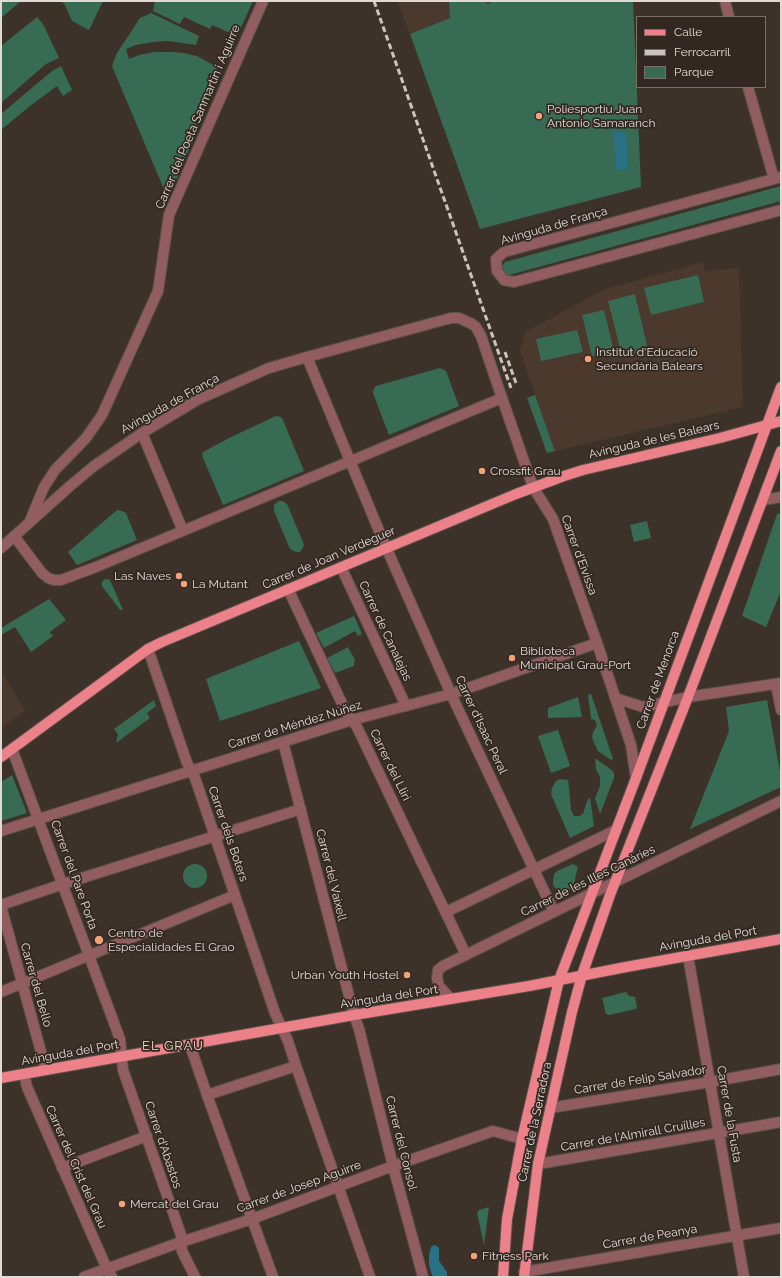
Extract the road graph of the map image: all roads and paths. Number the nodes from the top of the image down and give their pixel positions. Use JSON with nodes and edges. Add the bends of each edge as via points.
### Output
{"nodes":[{"id":1,"x":263,"y":1,"type":"edge"},
{"id":2,"x":725,"y":1,"type":"edge"},
{"id":3,"x":729,"y":16,"type":"edge"},
{"id":4,"x":748,"y":88,"type":"edge"},
{"id":5,"x":777,"y":178,"type":"edge"},
{"id":6,"x":781,"y":210,"type":"edge"},
{"id":7,"x":451,"y":318,"type":"joint"},
{"id":8,"x":307,"y":357,"type":"junction"},
{"id":9,"x":781,"y":387,"type":"edge"},
{"id":10,"x":502,"y":398,"type":"junction"},
{"id":11,"x":781,"y":422,"type":"edge"},
{"id":12,"x":767,"y":424,"type":"junction"},
{"id":13,"x":142,"y":433,"type":"junction"},
{"id":14,"x":781,"y":451,"type":"edge"},
{"id":15,"x":350,"y":461,"type":"junction"},
{"id":16,"x":533,"y":487,"type":"junction"},
{"id":17,"x":781,"y":496,"type":"edge"},
{"id":18,"x":763,"y":500,"type":"junction"},
{"id":19,"x":30,"y":522,"type":"junction"},
{"id":20,"x":183,"y":531,"type":"junction"},
{"id":21,"x":14,"y":536,"type":"junction"},
{"id":22,"x":1,"y":548,"type":"edge"},
{"id":23,"x":387,"y":548,"type":"junction"},
{"id":24,"x":341,"y":567,"type":"junction"},
{"id":25,"x":288,"y":589,"type":"junction"},
{"id":26,"x":597,"y":643,"type":"junction"},
{"id":27,"x":148,"y":649,"type":"junction"},
{"id":28,"x":779,"y":683,"type":"edge"},
{"id":29,"x":451,"y":694,"type":"junction"},
{"id":30,"x":688,"y":696,"type":"junction"},
{"id":31,"x":615,"y":698,"type":"junction"},
{"id":32,"x":663,"y":704,"type":"junction"},
{"id":33,"x":406,"y":706,"type":"junction"},
{"id":34,"x":781,"y":710,"type":"edge"},
{"id":35,"x":352,"y":720,"type":"junction"},
{"id":36,"x":283,"y":742,"type":"junction"},
{"id":37,"x":12,"y":749,"type":"junction"},
{"id":38,"x":1,"y":757,"type":"edge"},
{"id":39,"x":192,"y":771,"type":"junction"},
{"id":40,"x":636,"y":778,"type":"junction"},
{"id":41,"x":781,"y":801,"type":"edge"},
{"id":42,"x":301,"y":809,"type":"junction"},
{"id":43,"x":40,"y":820,"type":"junction"},
{"id":44,"x":616,"y":830,"type":"junction"},
{"id":45,"x":1,"y":831,"type":"edge"},
{"id":46,"x":215,"y":836,"type":"junction"},
{"id":47,"x":534,"y":869,"type":"junction"},
{"id":48,"x":616,"y":881,"type":"junction"},
{"id":49,"x":63,"y":884,"type":"junction"},
{"id":50,"x":235,"y":894,"type":"junction"},
{"id":51,"x":591,"y":894,"type":"junction"},
{"id":52,"x":1,"y":905,"type":"edge"},
{"id":53,"x":446,"y":912,"type":"junction"},
{"id":54,"x":554,"y":912,"type":"junction"},
{"id":55,"x":781,"y":939,"type":"edge"},
{"id":56,"x":466,"y":954,"type":"junction"},
{"id":57,"x":89,"y":955,"type":"junction"},
{"id":58,"x":688,"y":956,"type":"junction"},
{"id":59,"x":582,"y":975,"type":"junction"},
{"id":60,"x":559,"y":980,"type":"junction"},
{"id":61,"x":22,"y":984,"type":"junction"},
{"id":62,"x":1,"y":992,"type":"edge"},
{"id":63,"x":451,"y":999,"type":"junction"},
{"id":64,"x":354,"y":1015,"type":"junction"},
{"id":65,"x":282,"y":1028,"type":"junction"},
{"id":66,"x":190,"y":1045,"type":"junction"},
{"id":67,"x":121,"y":1056,"type":"junction"},
{"id":68,"x":296,"y":1066,"type":"junction"},
{"id":69,"x":781,"y":1069,"type":"edge"},
{"id":70,"x":46,"y":1070,"type":"junction"},
{"id":71,"x":24,"y":1074,"type":"junction"},
{"id":72,"x":1,"y":1078,"type":"edge"},
{"id":73,"x":710,"y":1082,"type":"junction"},
{"id":74,"x":207,"y":1095,"type":"junction"},
{"id":75,"x":550,"y":1108,"type":"junction"},
{"id":76,"x":781,"y":1122,"type":"edge"},
{"id":77,"x":719,"y":1133,"type":"junction"},
{"id":78,"x":146,"y":1136,"type":"junction"},
{"id":79,"x":522,"y":1139,"type":"junction"},
{"id":80,"x":538,"y":1164,"type":"junction"},
{"id":81,"x":393,"y":1166,"type":"junction"},
{"id":82,"x":62,"y":1168,"type":"junction"},
{"id":83,"x":339,"y":1187,"type":"junction"},
{"id":84,"x":252,"y":1219,"type":"junction"},
{"id":85,"x":781,"y":1228,"type":"edge"},
{"id":86,"x":736,"y":1235,"type":"junction"},
{"id":87,"x":181,"y":1242,"type":"junction"},
{"id":88,"x":110,"y":1273,"type":"edge"},
{"id":89,"x":524,"y":1274,"type":"edge"},
{"id":90,"x":84,"y":1277,"type":"edge"},
{"id":91,"x":194,"y":1277,"type":"edge"},
{"id":92,"x":273,"y":1277,"type":"edge"},
{"id":93,"x":370,"y":1277,"type":"edge"},
{"id":94,"x":423,"y":1277,"type":"edge"},
{"id":95,"x":503,"y":1277,"type":"edge"},
{"id":96,"x":744,"y":1277,"type":"edge"}],
"edges":[{"from":1,"to":19,"type":"street","name":"Carrer del Poeta Sanmartín i Aguirre","via":[[169,216],[158,291],[102,415],[86,438],[55,470],[44,487]]},
{"from":2,"to":3,"type":"street"},
{"from":4,"to":5,"type":"street"},
{"from":5,"to":6,"type":"street","name":"Avinguda de França","via":[[504,252],[496,259],[497,271],[504,280],[514,282]]},
{"from":7,"to":8,"type":"street","name":"Avinguda de França"},
{"from":7,"to":10,"type":"street","name":"Carrer d'Eivissa","via":[[459,318],[476,327]]},
{"from":8,"to":13,"type":"street","name":"Avinguda de França","via":[[269,368],[197,400]]},
{"from":8,"to":15,"type":"street","name":"Carrer d'Isaac Peral"},
{"from":9,"to":12,"type":"main road","name":"Carrer de Menorca"},
{"from":10,"to":15,"type":"street"},
{"from":10,"to":16,"type":"street","name":"Carrer d'Eivissa"},
{"from":11,"to":12,"type":"main road","name":"Avinguda de les Balears"},
{"from":12,"to":16,"type":"main road","name":"Avinguda de les Balears","via":[[720,438],[583,470]]},
{"from":12,"to":32,"type":"main road","name":"Carrer de Menorca"},
{"from":13,"to":19,"type":"street","name":"Avinguda de França","via":[[94,466]]},
{"from":13,"to":20,"type":"street"},
{"from":14,"to":18,"type":"main road"},
{"from":15,"to":20,"type":"street"},
{"from":15,"to":23,"type":"street","name":"Carrer d'Isaac Peral"},
{"from":16,"to":23,"type":"main road","name":"Carrer de Joan Verdeguer"},
{"from":16,"to":26,"type":"street","name":"Carrer d'Eivissa","via":[[553,518]]},
{"from":17,"to":18,"type":"street"},
{"from":18,"to":30,"type":"main road"},
{"from":19,"to":21,"type":"street","name":"Avinguda de França"},
{"from":20,"to":21,"type":"street","via":[[61,580],[48,578],[42,573]]},
{"from":21,"to":22,"type":"street","name":"Avinguda de França"},
{"from":23,"to":24,"type":"main road","name":"Carrer de Joan Verdeguer"},
{"from":23,"to":29,"type":"street","name":"Carrer d'Isaac Peral"},
{"from":24,"to":25,"type":"main road","name":"Carrer de Joan Verdeguer"},
{"from":24,"to":33,"type":"street","name":"Carrer de Canalejas"},
{"from":25,"to":27,"type":"main road","name":"Carrer de Joan Verdeguer"},
{"from":25,"to":35,"type":"street","name":"Carrer del Lliri"},
{"from":26,"to":29,"type":"street","name":"Carrer de Méndez Núñez"},
{"from":26,"to":31,"type":"street","name":"Carrer d'Eivissa"},
{"from":27,"to":37,"type":"main road","name":"Carrer de Joan Verdeguer"},
{"from":27,"to":39,"type":"street","name":"Carrer dels Boters"},
{"from":28,"to":30,"type":"street"},
{"from":28,"to":34,"type":"street"},
{"from":29,"to":33,"type":"street","name":"Carrer de Méndez Núñez"},
{"from":29,"to":47,"type":"street","name":"Carrer d'Isaac Peral"},
{"from":30,"to":32,"type":"street"},
{"from":30,"to":48,"type":"main road"},
{"from":31,"to":32,"type":"street","via":[[644,707]]},
{"from":31,"to":40,"type":"street","name":"Carrer d'Eivissa","via":[[631,745]]},
{"from":32,"to":40,"type":"main road","name":"Carrer de Menorca"},
{"from":33,"to":35,"type":"street","name":"Carrer de Méndez Núñez"},
{"from":35,"to":36,"type":"street","name":"Carrer de Méndez Núñez"},
{"from":35,"to":53,"type":"street","name":"Carrer del Lliri"},
{"from":36,"to":39,"type":"street","name":"Carrer de Méndez Núñez"},
{"from":36,"to":42,"type":"street","name":"Carrer del Vaixell"},
{"from":37,"to":38,"type":"main road","name":"Carrer de Joan Verdeguer"},
{"from":37,"to":43,"type":"street","name":"Carrer del Pare Porta"},
{"from":39,"to":43,"type":"street","name":"Carrer de Méndez Núñez"},
{"from":39,"to":46,"type":"street","name":"Carrer dels Boters"},
{"from":40,"to":44,"type":"main road","name":"Carrer de Menorca"},
{"from":41,"to":48,"type":"street","name":"Carrer de les Illes Canàries"},
{"from":42,"to":46,"type":"street"},
{"from":42,"to":64,"type":"street","name":"Carrer del Vaixell"},
{"from":43,"to":45,"type":"street","name":"Carrer de Méndez Núñez"},
{"from":43,"to":49,"type":"street","name":"Carrer del Pare Porta"},
{"from":44,"to":47,"type":"street"},
{"from":44,"to":51,"type":"main road","name":"Carrer de Menorca"},
{"from":46,"to":49,"type":"street"},
{"from":46,"to":50,"type":"street","name":"Carrer dels Boters"},
{"from":47,"to":53,"type":"street"},
{"from":47,"to":54,"type":"street","name":"Carrer d'Isaac Peral"},
{"from":48,"to":51,"type":"street","name":"Carrer de les Illes Canàries"},
{"from":48,"to":59,"type":"main road"},
{"from":49,"to":52,"type":"street"},
{"from":49,"to":57,"type":"street","name":"Carrer del Pare Porta"},
{"from":50,"to":57,"type":"street"},
{"from":50,"to":65,"type":"street","name":"Carrer dels Boters"},
{"from":51,"to":54,"type":"street","name":"Carrer de les Illes Canàries"},
{"from":51,"to":60,"type":"main road","name":"Carrer de Menorca"},
{"from":52,"to":61,"type":"street","name":"Carrer del Bello"},
{"from":53,"to":56,"type":"street","name":"Carrer del Lliri"},
{"from":54,"to":56,"type":"street","name":"Carrer de les Illes Canàries"},
{"from":55,"to":58,"type":"main road","name":"Avinguda del Port"},
{"from":56,"to":63,"type":"street","name":"Carrer de les Illes Canàries","via":[[438,970],[439,986]]},
{"from":57,"to":61,"type":"street"},
{"from":57,"to":67,"type":"street","name":"Carrer del Pare Porta","via":[[120,1039]]},
{"from":58,"to":59,"type":"main road","name":"Avinguda del Port"},
{"from":58,"to":73,"type":"street","name":"Carrer de la Fusta"},
{"from":59,"to":60,"type":"main road","name":"Avinguda del Port"},
{"from":59,"to":75,"type":"main road","name":"Carrer de la Serradora"},
{"from":60,"to":63,"type":"main road","name":"Avinguda del Port"},
{"from":60,"to":79,"type":"main road","name":"Carrer de la Serradora"},
{"from":61,"to":62,"type":"street"},
{"from":61,"to":70,"type":"street","name":"Carrer del Bello"},
{"from":63,"to":64,"type":"main road","name":"Avinguda del Port"},
{"from":64,"to":65,"type":"main road","name":"Avinguda del Port"},
{"from":64,"to":81,"type":"street","name":"Carrer del Consol"},
{"from":65,"to":66,"type":"main road","name":"Avinguda del Port"},
{"from":65,"to":68,"type":"street","name":"Carrer dels Boters"},
{"from":66,"to":67,"type":"main road","name":"Avinguda del Port"},
{"from":66,"to":74,"type":"street"},
{"from":67,"to":70,"type":"main road","name":"Avinguda del Port"},
{"from":67,"to":78,"type":"street","name":"Carrer d'Abastos"},
{"from":68,"to":74,"type":"street"},
{"from":68,"to":83,"type":"street","name":"Carrer dels Boters"},
{"from":69,"to":73,"type":"street","name":"Carrer de Felip Salvador"},
{"from":70,"to":71,"type":"main road","name":"Avinguda del Port"},
{"from":71,"to":72,"type":"main road","name":"Avinguda del Port"},
{"from":71,"to":82,"type":"street","name":"Carrer del Crist del Grau"},
{"from":73,"to":75,"type":"street","name":"Carrer de Felip Salvador"},
{"from":73,"to":77,"type":"street","name":"Carrer de la Fusta"},
{"from":74,"to":84,"type":"street"},
{"from":75,"to":80,"type":"main road","name":"Carrer de la Serradora"},
{"from":76,"to":77,"type":"street","name":"Carrer de l'Almirall Cruïlles"},
{"from":77,"to":80,"type":"street","name":"Carrer de l'Almirall Cruïlles"},
{"from":77,"to":86,"type":"street","name":"Carrer de la Fusta"},
{"from":78,"to":82,"type":"street"},
{"from":78,"to":87,"type":"street","name":"Carrer d'Abastos","via":[[181,1234]]},
{"from":79,"to":81,"type":"street","name":"Carrer de Josep Aguirre","via":[[493,1131]]},
{"from":79,"to":95,"type":"main road","name":"Carrer de la Serradora","via":[[507,1219]]},
{"from":80,"to":89,"type":"main road","name":"Carrer de la Serradora"},
{"from":81,"to":83,"type":"street","name":"Carrer de Josep Aguirre"},
{"from":81,"to":94,"type":"street","name":"Carrer del Consol"},
{"from":82,"to":88,"type":"street","name":"Carrer del Crist del Grau"},
{"from":83,"to":84,"type":"street","name":"Carrer de Josep Aguirre"},
{"from":83,"to":93,"type":"street","name":"Carrer dels Boters"},
{"from":84,"to":87,"type":"street","name":"Carrer de Josep Aguirre"},
{"from":84,"to":92,"type":"street"},
{"from":85,"to":86,"type":"street","name":"Carrer de Peanya"},
{"from":86,"to":89,"type":"street","name":"Carrer de Peanya"},
{"from":86,"to":96,"type":"street","name":"Carrer de la Fusta"},
{"from":87,"to":88,"type":"street","name":"Carrer de Josep Aguirre"},
{"from":87,"to":91,"type":"street","name":"Carrer d'Abastos","via":[[182,1251]]},
{"from":88,"to":90,"type":"street","name":"Carrer de Josep Aguirre"}]}
